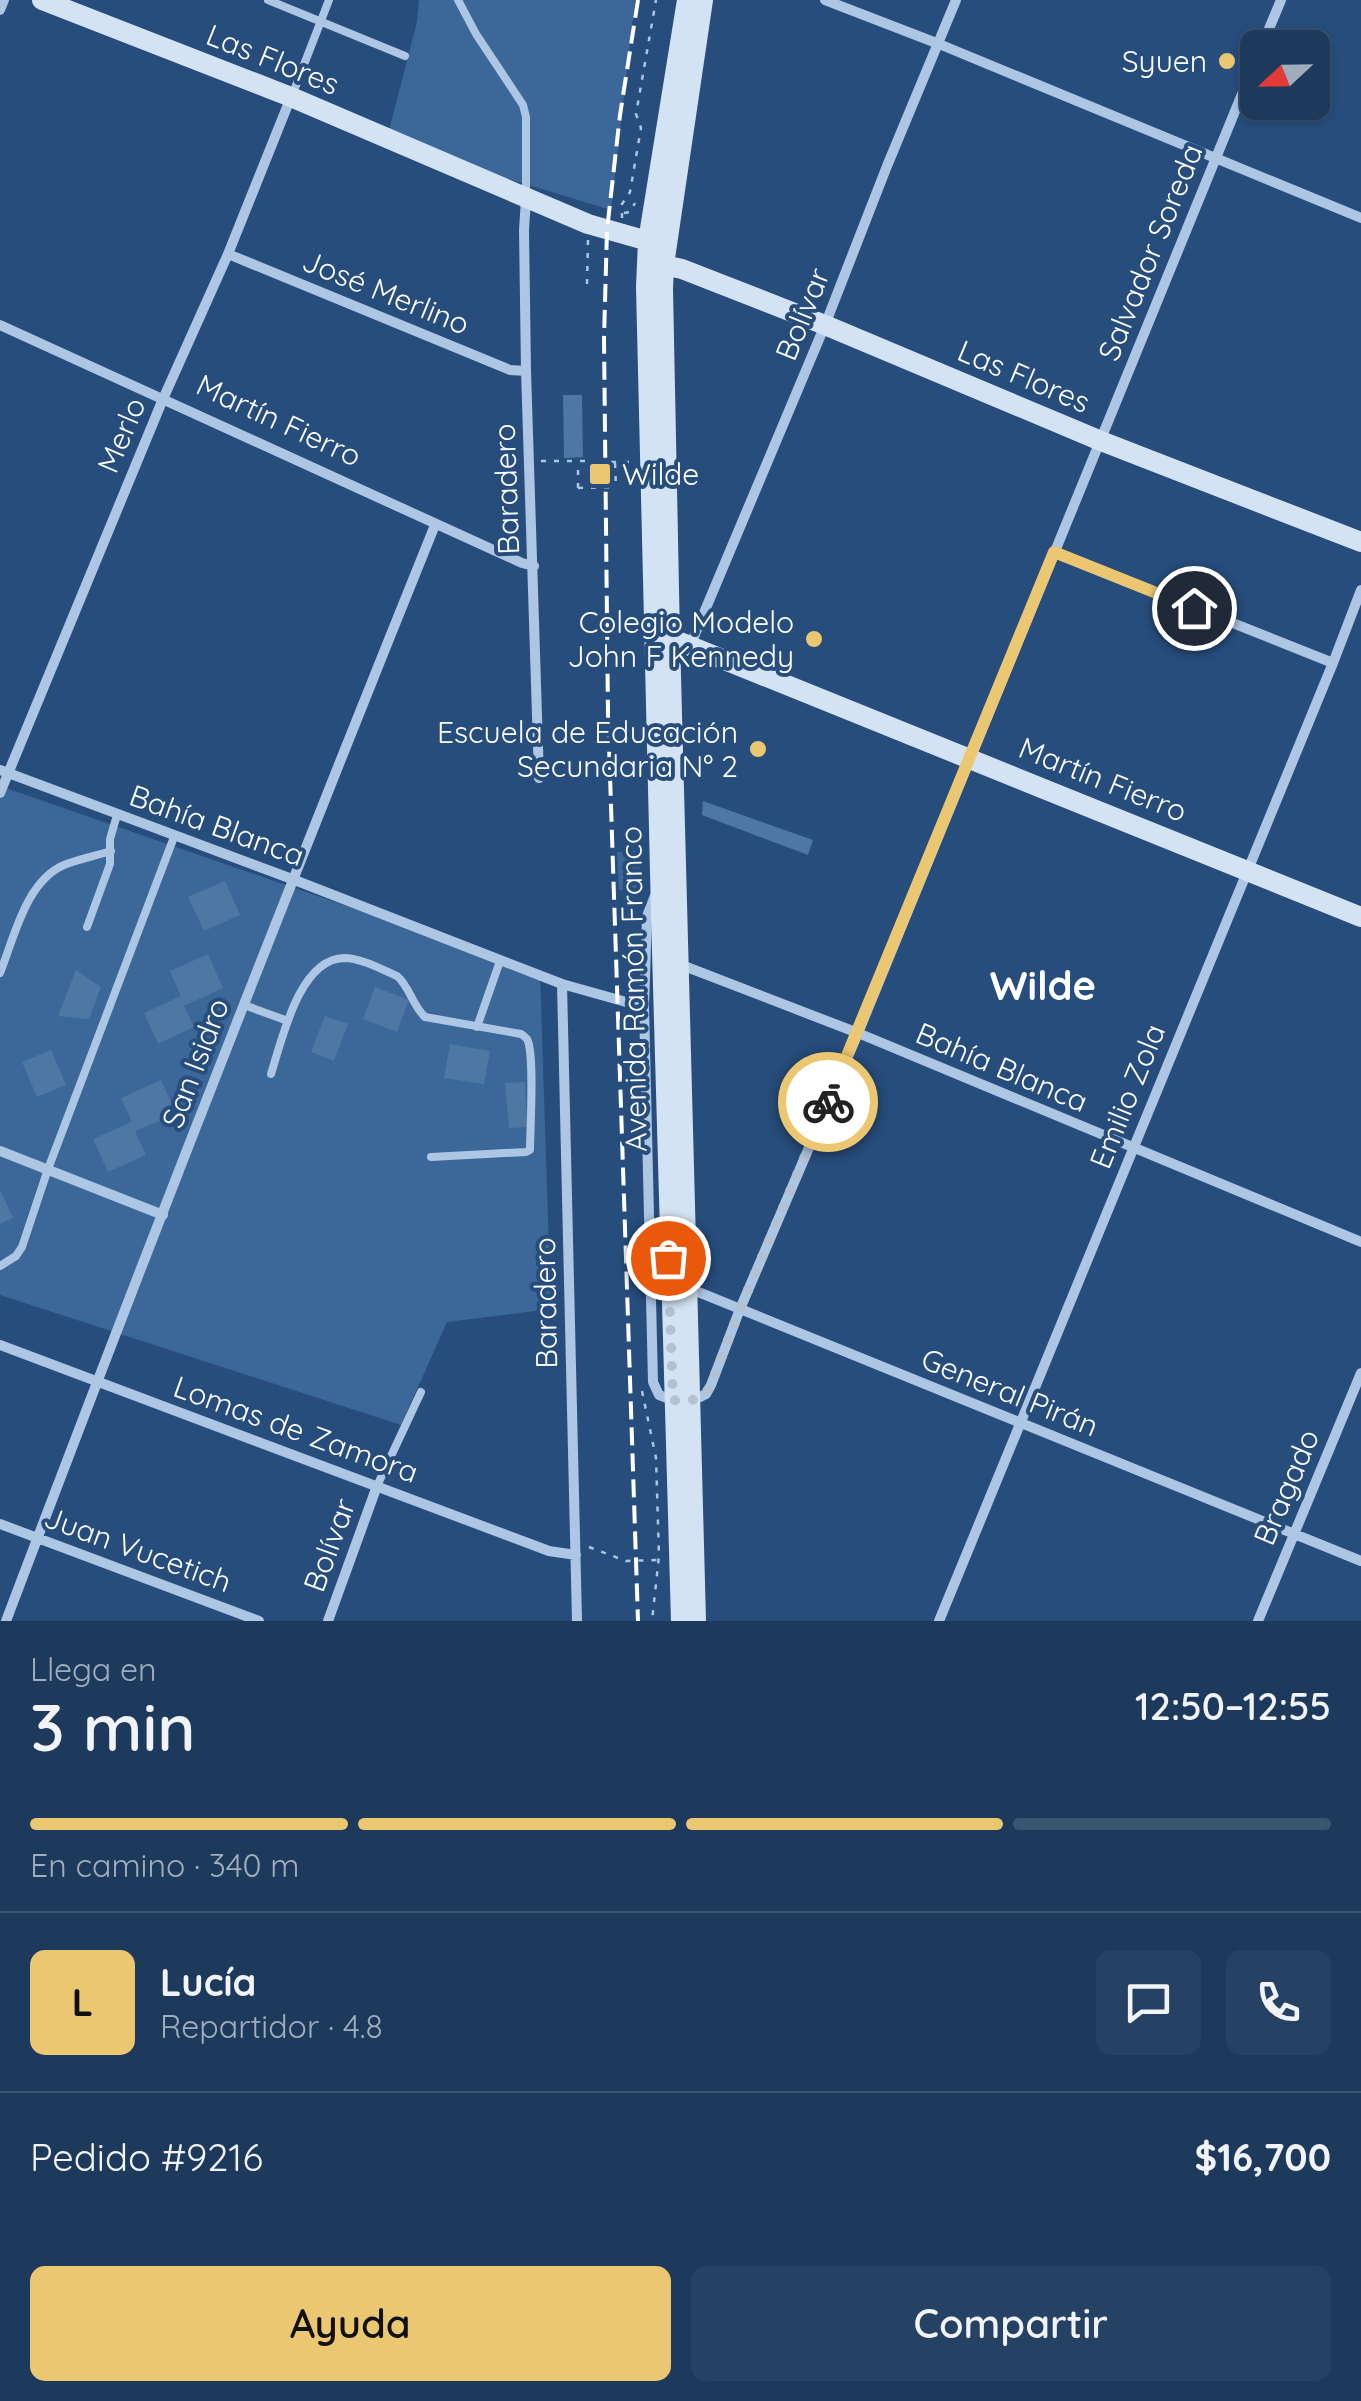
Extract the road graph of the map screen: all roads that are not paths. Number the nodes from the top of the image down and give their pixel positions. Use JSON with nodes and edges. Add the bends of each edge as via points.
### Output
{"nodes":[{"id":1,"x":4,"y":0,"type":"edge"},
{"id":2,"x":42,"y":0,"type":"edge"},
{"id":3,"x":268,"y":0,"type":"edge"},
{"id":4,"x":329,"y":0,"type":"edge"},
{"id":5,"x":458,"y":0,"type":"edge"},
{"id":6,"x":687,"y":0,"type":"edge"},
{"id":7,"x":703,"y":0,"type":"edge"},
{"id":8,"x":825,"y":0,"type":"edge"},
{"id":9,"x":956,"y":0,"type":"edge"},
{"id":10,"x":1281,"y":0,"type":"edge"},
{"id":11,"x":0,"y":10,"type":"edge"},
{"id":12,"x":320,"y":22,"type":"junction"},
{"id":13,"x":1268,"y":30,"type":"edge"},
{"id":14,"x":938,"y":44,"type":"junction"},
{"id":15,"x":405,"y":56,"type":"dead end"},
{"id":16,"x":291,"y":98,"type":"junction"},
{"id":17,"x":1240,"y":98,"type":"edge"},
{"id":18,"x":1214,"y":159,"type":"junction"},
{"id":19,"x":526,"y":199,"type":"junction"},
{"id":20,"x":1361,"y":218,"type":"edge"},
{"id":21,"x":648,"y":242,"type":"junction"},
{"id":22,"x":228,"y":254,"type":"junction"},
{"id":23,"x":664,"y":265,"type":"junction"},
{"id":24,"x":0,"y":325,"type":"edge"},
{"id":25,"x":826,"y":325,"type":"junction"},
{"id":26,"x":526,"y":372,"type":"junction"},
{"id":27,"x":163,"y":399,"type":"junction"},
{"id":28,"x":1101,"y":441,"type":"junction"},
{"id":29,"x":435,"y":525,"type":"junction"},
{"id":30,"x":1361,"y":542,"type":"edge"},
{"id":31,"x":1054,"y":552,"type":"junction"},
{"id":32,"x":534,"y":566,"type":"junction"},
{"id":33,"x":1361,"y":590,"type":"edge"},
{"id":34,"x":661,"y":638,"type":"junction"},
{"id":35,"x":690,"y":646,"type":"junction"},
{"id":36,"x":1333,"y":663,"type":"junction"},
{"id":37,"x":970,"y":757,"type":"junction"},
{"id":38,"x":4,"y":772,"type":"edge"},
{"id":39,"x":539,"y":778,"type":"dead end"},
{"id":40,"x":0,"y":792,"type":"edge"},
{"id":41,"x":117,"y":815,"type":"junction"},
{"id":42,"x":174,"y":837,"type":"junction"},
{"id":43,"x":111,"y":851,"type":"junction"},
{"id":44,"x":1247,"y":870,"type":"junction"},
{"id":45,"x":292,"y":879,"type":"junction"},
{"id":46,"x":662,"y":881,"type":"junction"},
{"id":47,"x":1361,"y":916,"type":"edge"},
{"id":48,"x":87,"y":927,"type":"dead end"},
{"id":49,"x":500,"y":961,"type":"junction"},
{"id":50,"x":678,"y":964,"type":"junction"},
{"id":51,"x":0,"y":973,"type":"edge"},
{"id":52,"x":562,"y":984,"type":"junction"},
{"id":53,"x":244,"y":1005,"type":"junction"},
{"id":54,"x":644,"y":1007,"type":"junction"},
{"id":55,"x":288,"y":1022,"type":"junction"},
{"id":56,"x":476,"y":1027,"type":"junction"},
{"id":57,"x":858,"y":1033,"type":"junction"},
{"id":58,"x":271,"y":1074,"type":"dead end"},
{"id":59,"x":1133,"y":1148,"type":"junction"},
{"id":60,"x":0,"y":1151,"type":"edge"},
{"id":61,"x":431,"y":1157,"type":"dead end"},
{"id":62,"x":48,"y":1170,"type":"junction"},
{"id":63,"x":162,"y":1215,"type":"junction"},
{"id":64,"x":1361,"y":1242,"type":"edge"},
{"id":65,"x":651,"y":1255,"type":"junction"},
{"id":66,"x":0,"y":1266,"type":"edge"},
{"id":67,"x":679,"y":1284,"type":"junction"},
{"id":68,"x":740,"y":1309,"type":"junction"},
{"id":69,"x":0,"y":1345,"type":"edge"},
{"id":70,"x":1361,"y":1374,"type":"edge"},
{"id":71,"x":96,"y":1382,"type":"junction"},
{"id":72,"x":420,"y":1392,"type":"dead end"},
{"id":73,"x":681,"y":1401,"type":"junction"},
{"id":74,"x":1022,"y":1425,"type":"junction"},
{"id":75,"x":378,"y":1486,"type":"junction"},
{"id":76,"x":0,"y":1524,"type":"edge"},
{"id":77,"x":1294,"y":1532,"type":"junction"},
{"id":78,"x":37,"y":1538,"type":"junction"},
{"id":79,"x":576,"y":1555,"type":"junction"},
{"id":80,"x":1361,"y":1561,"type":"edge"},
{"id":81,"x":689,"y":1620,"type":"edge"},
{"id":82,"x":6,"y":1621,"type":"edge"},
{"id":83,"x":259,"y":1621,"type":"edge"},
{"id":84,"x":328,"y":1621,"type":"edge"},
{"id":85,"x":577,"y":1621,"type":"edge"},
{"id":86,"x":707,"y":1621,"type":"edge"},
{"id":87,"x":940,"y":1621,"type":"edge"},
{"id":88,"x":1258,"y":1621,"type":"edge"}],
"edges":[{"from":1,"to":11,"type":"street"},
{"from":2,"to":16,"type":"main road","name":"Las Flores"},
{"from":3,"to":12,"type":"lane"},
{"from":4,"to":12,"type":"lane"},
{"from":5,"to":19,"type":"lane","via":[[523,105]]},
{"from":6,"to":21,"type":"main road","name":"Avenida Ramón Franco"},
{"from":7,"to":23,"type":"main road","name":"Avenida Ramón Franco"},
{"from":8,"to":14,"type":"street"},
{"from":9,"to":14,"type":"street","name":"Bolívar"},
{"from":10,"to":13,"type":"street"},
{"from":12,"to":15,"type":"lane"},
{"from":12,"to":16,"type":"lane"},
{"from":14,"to":18,"type":"street"},
{"from":14,"to":25,"type":"street","name":"Bolívar"},
{"from":16,"to":19,"type":"main road","name":"Las Flores"},
{"from":16,"to":22,"type":"street","name":"Merlo"},
{"from":17,"to":18,"type":"street","name":"Salvador Soreda"},
{"from":18,"to":20,"type":"street"},
{"from":18,"to":28,"type":"street","name":"Salvador Soreda"},
{"from":19,"to":21,"type":"main road","name":"Las Flores"},
{"from":19,"to":26,"type":"street","name":"Baradero"},
{"from":21,"to":34,"type":"main road","name":"Avenida Ramón Franco"},
{"from":22,"to":26,"type":"street","name":"José Merlino"},
{"from":22,"to":27,"type":"street","name":"Merlo"},
{"from":23,"to":25,"type":"main road","name":"Las Flores"},
{"from":23,"to":34,"type":"main road","name":"Avenida Ramón Franco"},
{"from":24,"to":27,"type":"street","name":"Martín Fierro"},
{"from":25,"to":28,"type":"main road","name":"Las Flores"},
{"from":25,"to":35,"type":"street","name":"Bolívar"},
{"from":26,"to":32,"type":"street","name":"Baradero"},
{"from":27,"to":29,"type":"street","name":"Martín Fierro"},
{"from":27,"to":38,"type":"street","name":"Merlo"},
{"from":28,"to":30,"type":"main road","name":"Las Flores"},
{"from":28,"to":31,"type":"street","name":"Salvador Soreda"},
{"from":29,"to":32,"type":"street","name":"Martín Fierro"},
{"from":29,"to":45,"type":"street","name":"San Isidro"},
{"from":31,"to":36,"type":"street"},
{"from":31,"to":37,"type":"street","name":"Salvador Soreda"},
{"from":32,"to":39,"type":"street","name":"Baradero"},
{"from":33,"to":36,"type":"street","name":"Emilio Zola"},
{"from":34,"to":35,"type":"main road","name":"Martín Fierro"},
{"from":34,"to":46,"type":"main road","name":"Avenida Ramón Franco"},
{"from":34,"to":50,"type":"main road","name":"Avenida Ramón Franco"},
{"from":35,"to":37,"type":"main road","name":"Martín Fierro"},
{"from":36,"to":44,"type":"street","name":"Emilio Zola"},
{"from":37,"to":44,"type":"main road","name":"Martín Fierro"},
{"from":37,"to":57,"type":"street","name":"Salvador Soreda"},
{"from":38,"to":40,"type":"street","name":"Merlo"},
{"from":38,"to":41,"type":"street","name":"Bahía Blanca"},
{"from":41,"to":42,"type":"street","name":"Bahía Blanca"},
{"from":41,"to":43,"type":"lane"},
{"from":42,"to":45,"type":"street","name":"Bahía Blanca"},
{"from":42,"to":62,"type":"lane"},
{"from":43,"to":48,"type":"lane"},
{"from":43,"to":51,"type":"lane","via":[[66,864],[35,888]]},
{"from":44,"to":47,"type":"main road","name":"Martín Fierro"},
{"from":44,"to":59,"type":"street","name":"Emilio Zola"},
{"from":45,"to":49,"type":"street","name":"Bahía Blanca"},
{"from":45,"to":53,"type":"street","name":"San Isidro"},
{"from":46,"to":54,"type":"street","via":[[647,916]]},
{"from":46,"to":67,"type":"main road","name":"Avenida Ramón Franco"},
{"from":49,"to":52,"type":"street","name":"Bahía Blanca"},
{"from":49,"to":56,"type":"lane"},
{"from":50,"to":57,"type":"street","name":"Bahía Blanca"},
{"from":50,"to":67,"type":"main road","name":"Avenida Ramón Franco"},
{"from":52,"to":54,"type":"street","name":"Bahía Blanca"},
{"from":52,"to":79,"type":"street","name":"Baradero"},
{"from":53,"to":55,"type":"lane"},
{"from":53,"to":63,"type":"street","name":"San Isidro"},
{"from":54,"to":65,"type":"street"},
{"from":55,"to":56,"type":"lane","via":[[306,982],[340,958],[402,979],[425,1017]]},
{"from":55,"to":58,"type":"lane"},
{"from":56,"to":61,"type":"lane","via":[[521,1034],[529,1043],[530,1150]]},
{"from":57,"to":59,"type":"street","name":"Bahía Blanca"},
{"from":57,"to":68,"type":"street","name":"Salvador Soreda"},
{"from":59,"to":64,"type":"street","name":"Bahía Blanca"},
{"from":59,"to":74,"type":"street","name":"Emilio Zola"},
{"from":60,"to":62,"type":"street"},
{"from":62,"to":63,"type":"street"},
{"from":62,"to":66,"type":"lane","via":[[22,1247]]},
{"from":63,"to":71,"type":"street","name":"San Isidro"},
{"from":65,"to":67,"type":"street"},
{"from":65,"to":73,"type":"street","via":[[653,1382],[659,1395]]},
{"from":67,"to":68,"type":"street","name":"General Pirán"},
{"from":67,"to":73,"type":"main road","name":"Avenida Ramón Franco"},
{"from":68,"to":73,"type":"street","name":"Salvador Soreda","via":[[706,1394]]},
{"from":68,"to":74,"type":"street","name":"General Pirán"},
{"from":69,"to":71,"type":"street","name":"Lomas de Zamora"},
{"from":70,"to":77,"type":"street","name":"Bragado"},
{"from":71,"to":75,"type":"street","name":"Lomas de Zamora"},
{"from":71,"to":78,"type":"street","name":"San Isidro"},
{"from":72,"to":75,"type":"lane"},
{"from":73,"to":81,"type":"main road","name":"Avenida Ramón Franco"},
{"from":74,"to":77,"type":"street","name":"General Pirán"},
{"from":74,"to":87,"type":"street","name":"Emilio Zola"},
{"from":75,"to":79,"type":"street","name":"Lomas de Zamora","via":[[549,1551]]},
{"from":75,"to":84,"type":"street","name":"Bolívar"},
{"from":76,"to":78,"type":"street","name":"Juan Vucetich"},
{"from":77,"to":80,"type":"street","name":"General Pirán"},
{"from":77,"to":88,"type":"street","name":"Bragado"},
{"from":78,"to":82,"type":"street","name":"San Isidro"},
{"from":78,"to":83,"type":"street","name":"Juan Vucetich"},
{"from":79,"to":85,"type":"street","name":"Baradero"},
{"from":81,"to":86,"type":"street"}]}
